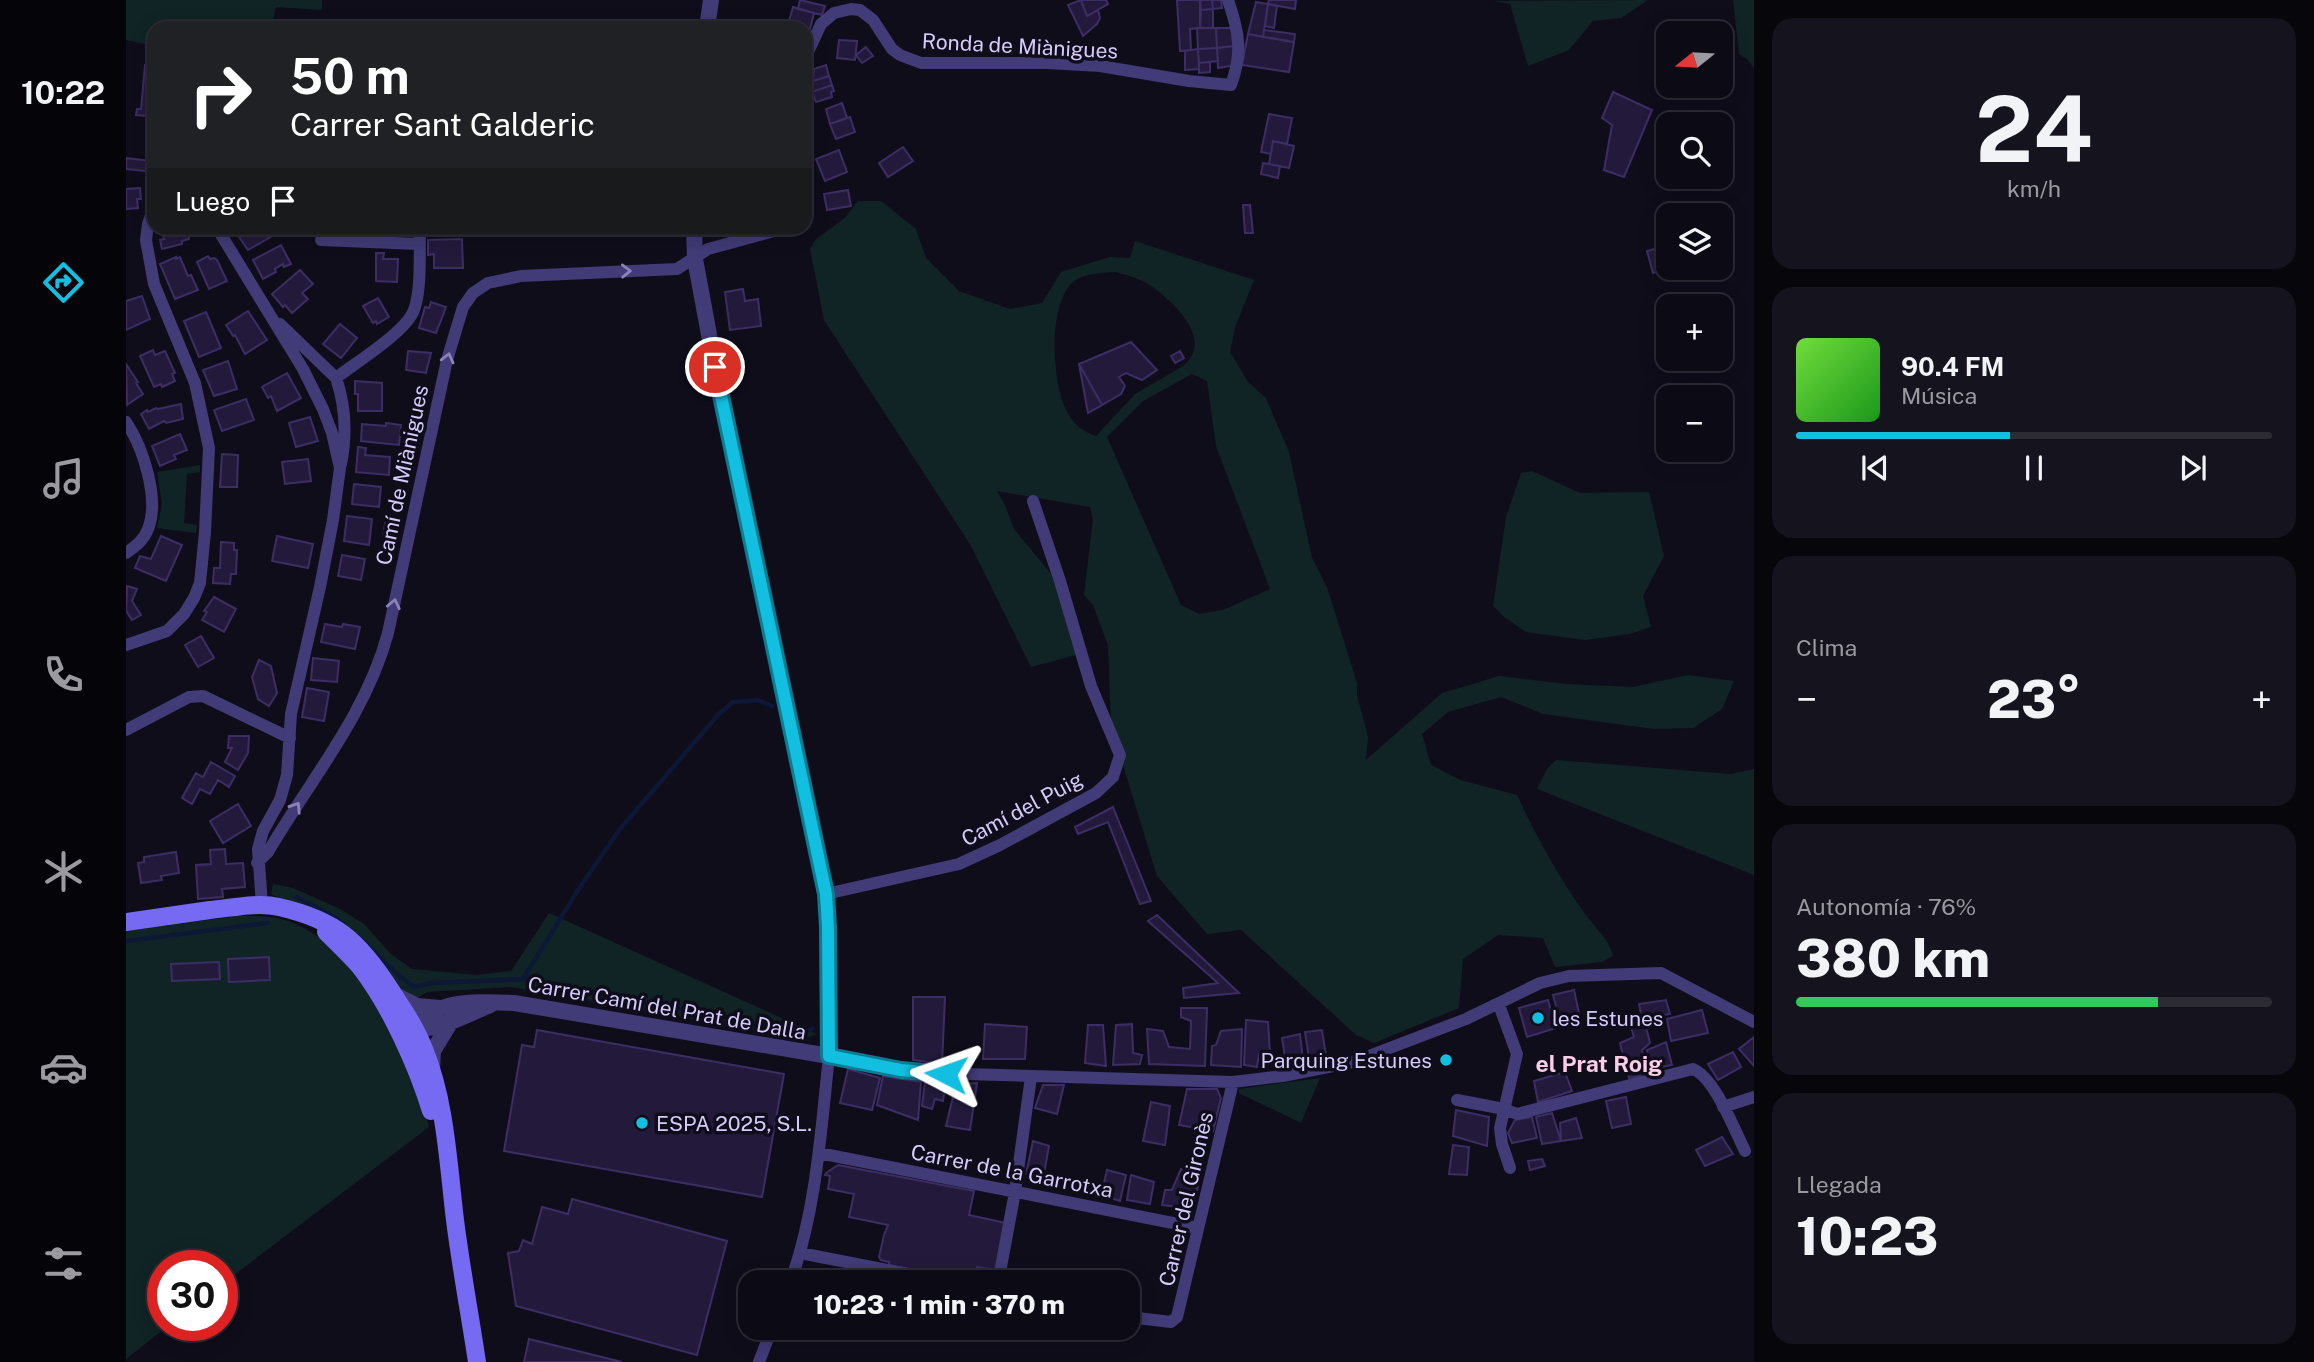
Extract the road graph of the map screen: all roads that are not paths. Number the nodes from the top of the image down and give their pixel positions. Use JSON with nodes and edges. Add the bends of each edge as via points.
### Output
{"nodes":[{"id":1,"x":710,"y":0,"type":"edge"},
{"id":2,"x":1228,"y":0,"type":"edge"},
{"id":3,"x":708,"y":21,"type":"edge"},
{"id":4,"x":812,"y":43,"type":"edge"},
{"id":5,"x":147,"y":232,"type":"edge"},
{"id":6,"x":221,"y":235,"type":"edge"},
{"id":7,"x":420,"y":235,"type":"edge"},
{"id":8,"x":696,"y":235,"type":"edge"},
{"id":9,"x":763,"y":235,"type":"edge"},
{"id":10,"x":321,"y":240,"type":"dead end"},
{"id":11,"x":419,"y":244,"type":"junction"},
{"id":12,"x":702,"y":254,"type":"junction"},
{"id":13,"x":270,"y":314,"type":"junction"},
{"id":14,"x":336,"y":378,"type":"junction"},
{"id":15,"x":126,"y":422,"type":"edge"},
{"id":16,"x":340,"y":468,"type":"junction"},
{"id":17,"x":1033,"y":501,"type":"dead end"},
{"id":18,"x":126,"y":553,"type":"edge"},
{"id":19,"x":126,"y":645,"type":"edge"},
{"id":20,"x":126,"y":730,"type":"edge"},
{"id":21,"x":290,"y":738,"type":"junction"},
{"id":22,"x":257,"y":863,"type":"junction"},
{"id":23,"x":826,"y":894,"type":"junction"},
{"id":24,"x":262,"y":905,"type":"junction"},
{"id":25,"x":301,"y":914,"type":"junction"},
{"id":26,"x":126,"y":922,"type":"edge"},
{"id":27,"x":363,"y":971,"type":"junction"},
{"id":28,"x":393,"y":994,"type":"junction"},
{"id":29,"x":497,"y":1002,"type":"junction"},
{"id":30,"x":1499,"y":1005,"type":"junction"},
{"id":31,"x":440,"y":1008,"type":"junction"},
{"id":32,"x":1754,"y":1022,"type":"edge"},
{"id":33,"x":450,"y":1023,"type":"junction"},
{"id":34,"x":415,"y":1028,"type":"junction"},
{"id":35,"x":829,"y":1056,"type":"junction"},
{"id":36,"x":432,"y":1070,"type":"junction"},
{"id":37,"x":1031,"y":1077,"type":"junction"},
{"id":38,"x":1233,"y":1082,"type":"junction"},
{"id":39,"x":427,"y":1096,"type":"junction"},
{"id":40,"x":1754,"y":1097,"type":"edge"},
{"id":41,"x":1457,"y":1100,"type":"dead end"},
{"id":42,"x":1723,"y":1107,"type":"junction"},
{"id":43,"x":1504,"y":1109,"type":"junction"},
{"id":44,"x":1745,"y":1151,"type":"dead end"},
{"id":45,"x":819,"y":1153,"type":"junction"},
{"id":46,"x":1510,"y":1168,"type":"dead end"},
{"id":47,"x":450,"y":1178,"type":"junction"},
{"id":48,"x":1015,"y":1192,"type":"junction"},
{"id":49,"x":1198,"y":1228,"type":"junction"},
{"id":50,"x":800,"y":1253,"type":"junction"},
{"id":51,"x":794,"y":1270,"type":"edge"},
{"id":52,"x":887,"y":1270,"type":"edge"},
{"id":53,"x":1000,"y":1270,"type":"edge"},
{"id":54,"x":1140,"y":1318,"type":"edge"},
{"id":55,"x":767,"y":1340,"type":"edge"},
{"id":56,"x":477,"y":1362,"type":"edge"},
{"id":57,"x":759,"y":1362,"type":"edge"}],
"edges":[{"from":1,"to":3,"type":"street"},
{"from":2,"to":4,"type":"street","name":"Ronda de Miànigues","via":[[1239,35],[1238,65],[1231,85],[1100,66],[921,62],[892,49],[873,20],[851,9],[834,13],[821,24]]},
{"from":5,"to":19,"type":"street","via":[[154,284],[203,414],[209,448],[207,512],[200,583],[194,598],[167,631]]},
{"from":6,"to":13,"type":"street"},
{"from":7,"to":11,"type":"street"},
{"from":8,"to":12,"type":"street"},
{"from":9,"to":12,"type":"street"},
{"from":10,"to":11,"type":"street"},
{"from":11,"to":14,"type":"street","via":[[414,311],[392,336]]},
{"from":22,"to":12,"type":"street","name":"Camí de Miànigues","one_way":true,"via":[[336,747],[377,667],[447,360],[458,317],[468,299],[488,283],[502,279],[677,268]]},
{"from":12,"to":23,"type":"street","via":[[715,367]]},
{"from":13,"to":14,"type":"street"},
{"from":13,"to":16,"type":"street","via":[[323,409]]},
{"from":14,"to":16,"type":"street","via":[[346,425]]},
{"from":15,"to":18,"type":"street","via":[[141,450],[152,503],[150,526]]},
{"from":16,"to":21,"type":"street","via":[[334,520],[291,714]]},
{"from":17,"to":23,"type":"street","name":"Camí del Puig","via":[[1091,686],[1120,755],[1112,777],[1096,793],[959,864]]},
{"from":20,"to":21,"type":"street","via":[[189,697],[203,696]]},
{"from":21,"to":22,"type":"street","via":[[287,775],[263,831]]},
{"from":22,"to":24,"type":"street"},
{"from":23,"to":35,"type":"street"},
{"from":24,"to":25,"type":"main road"},
{"from":24,"to":26,"type":"main road"},
{"from":25,"to":27,"type":"main road","via":[[326,932]]},
{"from":25,"to":28,"type":"main road","via":[[329,923],[354,942]]},
{"from":27,"to":34,"type":"street","via":[[381,988],[401,1020]]},
{"from":27,"to":39,"type":"main road","via":[[399,1033]]},
{"from":28,"to":31,"type":"street","via":[[417,1006]]},
{"from":28,"to":34,"type":"main road"},
{"from":29,"to":31,"type":"street","name":"Carrer Camí del Prat de Dalla"},
{"from":29,"to":33,"type":"street"},
{"from":29,"to":35,"type":"street","name":"Carrer Camí del Prat de Dalla"},
{"from":30,"to":32,"type":"street","via":[[1540,983],[1569,976],[1661,973]]},
{"from":30,"to":38,"type":"street","via":[[1353,1062]]},
{"from":30,"to":43,"type":"street","via":[[1517,1054]]},
{"from":31,"to":34,"type":"street"},
{"from":33,"to":34,"type":"street"},
{"from":33,"to":36,"type":"street","via":[[433,1051]]},
{"from":34,"to":36,"type":"main road"},
{"from":34,"to":39,"type":"street","via":[[412,1041]]},
{"from":35,"to":37,"type":"street","via":[[911,1071]]},
{"from":35,"to":45,"type":"street"},
{"from":36,"to":47,"type":"main road"},
{"from":37,"to":38,"type":"street"},
{"from":37,"to":48,"type":"street"},
{"from":38,"to":49,"type":"street","name":"Carrer del Gironès"},
{"from":39,"to":47,"type":"main road"},
{"from":40,"to":42,"type":"street"},
{"from":41,"to":43,"type":"street"},
{"from":42,"to":43,"type":"street","via":[[1700,1072],[1693,1069],[1517,1114]]},
{"from":42,"to":44,"type":"street"},
{"from":43,"to":46,"type":"street","via":[[1500,1128]]},
{"from":45,"to":48,"type":"street","name":"Carrer de la Garrotxa"},
{"from":45,"to":50,"type":"street"},
{"from":47,"to":56,"type":"main road"},
{"from":48,"to":49,"type":"street","name":"Carrer de la Garrotxa"},
{"from":48,"to":53,"type":"street"},
{"from":49,"to":54,"type":"street","name":"Carrer del Gironès","via":[[1177,1317],[1171,1322]]},
{"from":50,"to":51,"type":"street"},
{"from":50,"to":52,"type":"street"},
{"from":55,"to":57,"type":"street"}]}
